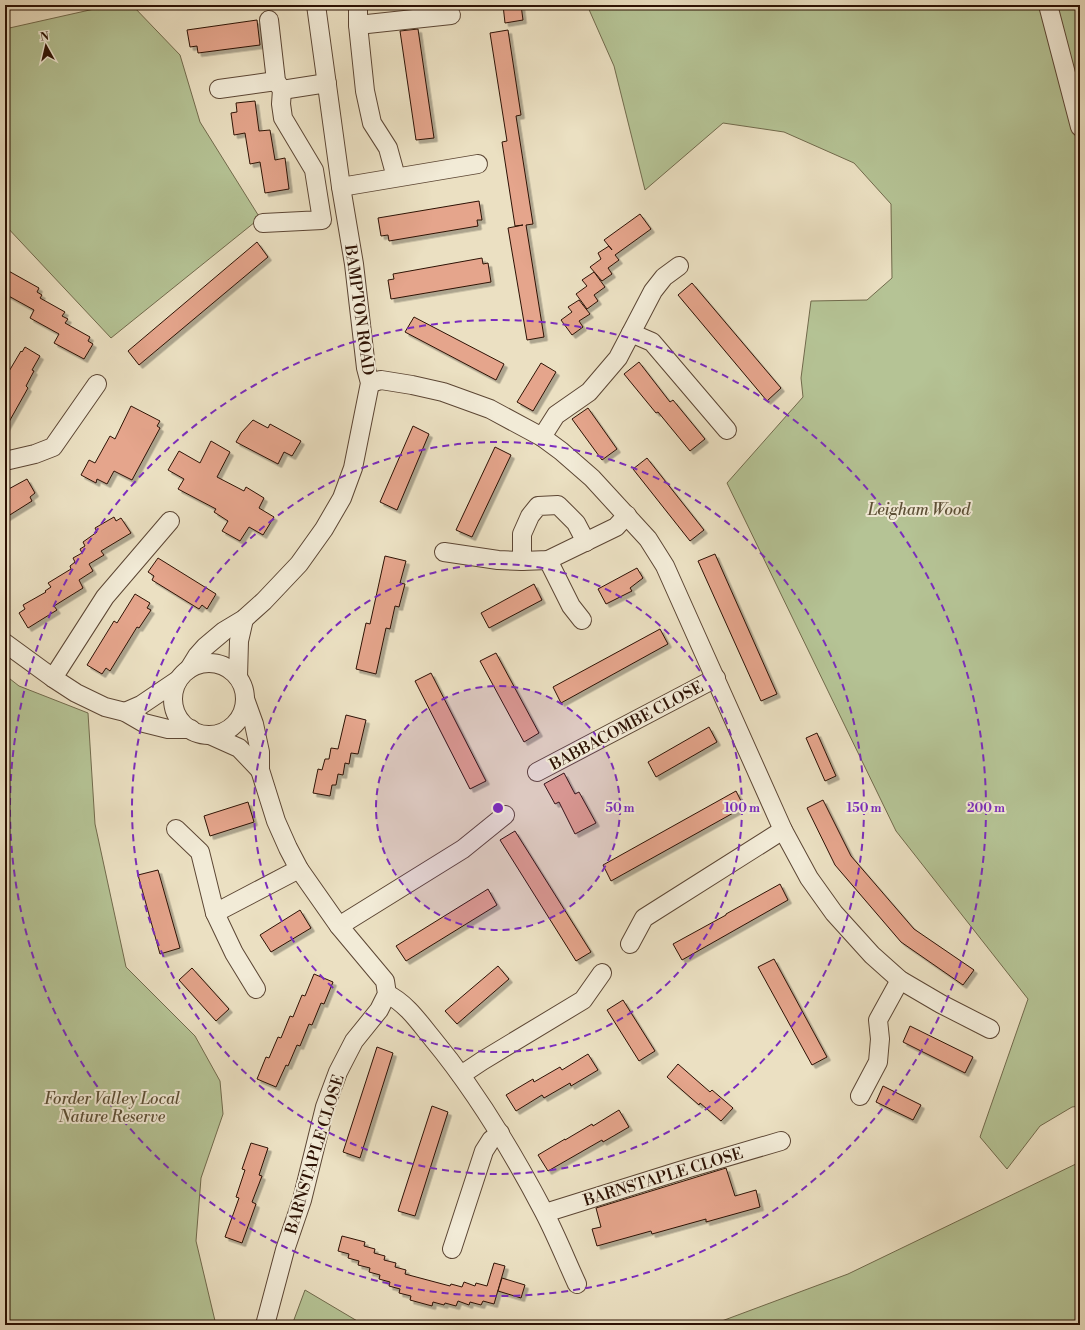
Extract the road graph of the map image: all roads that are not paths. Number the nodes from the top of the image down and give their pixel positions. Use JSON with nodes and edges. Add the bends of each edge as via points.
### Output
{"nodes":[{"id":1,"x":316,"y":5,"type":"edge"},
{"id":2,"x":358,"y":5,"type":"edge"},
{"id":3,"x":1048,"y":5,"type":"edge"},
{"id":4,"x":451,"y":15,"type":"dead end"},
{"id":5,"x":269,"y":20,"type":"dead end"},
{"id":6,"x":358,"y":25,"type":"junction"},
{"id":7,"x":327,"y":83,"type":"junction"},
{"id":8,"x":279,"y":85,"type":"junction"},
{"id":9,"x":219,"y":89,"type":"dead end"},
{"id":10,"x":1080,"y":127,"type":"edge"},
{"id":11,"x":478,"y":164,"type":"dead end"},
{"id":12,"x":396,"y":177,"type":"junction"},
{"id":13,"x":341,"y":187,"type":"junction"},
{"id":14,"x":263,"y":223,"type":"dead end"},
{"id":15,"x":679,"y":266,"type":"dead end"},
{"id":16,"x":631,"y":333,"type":"junction"},
{"id":17,"x":370,"y":383,"type":"junction"},
{"id":18,"x":97,"y":384,"type":"dead end"},
{"id":19,"x":727,"y":430,"type":"dead end"},
{"id":20,"x":542,"y":437,"type":"junction"},
{"id":21,"x":5,"y":461,"type":"edge"},
{"id":22,"x":627,"y":515,"type":"junction"},
{"id":23,"x":170,"y":521,"type":"dead end"},
{"id":24,"x":586,"y":542,"type":"junction"},
{"id":25,"x":444,"y":552,"type":"dead end"},
{"id":26,"x":548,"y":560,"type":"junction"},
{"id":27,"x":522,"y":561,"type":"junction"},
{"id":28,"x":244,"y":619,"type":"junction"},
{"id":29,"x":582,"y":620,"type":"dead end"},
{"id":30,"x":5,"y":643,"type":"edge"},
{"id":31,"x":184,"y":674,"type":"junction"},
{"id":32,"x":238,"y":677,"type":"junction"},
{"id":33,"x":53,"y":678,"type":"junction"},
{"id":34,"x":716,"y":678,"type":"junction"},
{"id":35,"x":245,"y":699,"type":"junction"},
{"id":36,"x":125,"y":712,"type":"junction"},
{"id":37,"x":191,"y":730,"type":"junction"},
{"id":38,"x":210,"y":734,"type":"junction"},
{"id":39,"x":260,"y":770,"type":"junction"},
{"id":40,"x":537,"y":772,"type":"dead end"},
{"id":41,"x":505,"y":815,"type":"dead end"},
{"id":42,"x":176,"y":829,"type":"dead end"},
{"id":43,"x":783,"y":830,"type":"junction"},
{"id":44,"x":299,"y":869,"type":"junction"},
{"id":45,"x":215,"y":913,"type":"junction"},
{"id":46,"x":339,"y":926,"type":"junction"},
{"id":47,"x":630,"y":944,"type":"dead end"},
{"id":48,"x":602,"y":973,"type":"dead end"},
{"id":49,"x":900,"y":980,"type":"junction"},
{"id":50,"x":256,"y":989,"type":"dead end"},
{"id":51,"x":387,"y":994,"type":"junction"},
{"id":52,"x":990,"y":1029,"type":"dead end"},
{"id":53,"x":461,"y":1075,"type":"junction"},
{"id":54,"x":860,"y":1096,"type":"dead end"},
{"id":55,"x":500,"y":1133,"type":"junction"},
{"id":56,"x":781,"y":1141,"type":"dead end"},
{"id":57,"x":545,"y":1213,"type":"junction"},
{"id":58,"x":452,"y":1249,"type":"dead end"},
{"id":59,"x":577,"y":1284,"type":"dead end"},
{"id":60,"x":265,"y":1325,"type":"edge"}],
"edges":[{"from":1,"to":7,"type":"street","name":"BAMPTON ROAD"},
{"from":2,"to":6,"type":"street"},
{"from":3,"to":10,"type":"street"},
{"from":4,"to":6,"type":"street"},
{"from":5,"to":8,"type":"street"},
{"from":6,"to":12,"type":"street","via":[[372,123],[388,148]]},
{"from":7,"to":8,"type":"street"},
{"from":7,"to":13,"type":"street","name":"BAMPTON ROAD"},
{"from":8,"to":9,"type":"street"},
{"from":8,"to":14,"type":"street","via":[[283,118],[314,170],[322,220]]},
{"from":11,"to":12,"type":"street"},
{"from":12,"to":13,"type":"street"},
{"from":13,"to":17,"type":"street","name":"BAMPTON ROAD"},
{"from":15,"to":16,"type":"street","via":[[664,277],[653,290]]},
{"from":16,"to":19,"type":"street","via":[[652,342]]},
{"from":16,"to":20,"type":"street","via":[[618,358],[589,392],[556,415]]},
{"from":17,"to":20,"type":"street","name":"BABBACOMBE CLOSE","via":[[380,380],[443,392],[490,409]]},
{"from":17,"to":28,"type":"street","name":"BAMPTON ROAD","via":[[353,468],[342,498],[299,564]]},
{"from":18,"to":21,"type":"street","via":[[53,447]]},
{"from":20,"to":22,"type":"street","name":"BABBACOMBE CLOSE","via":[[592,478]]},
{"from":22,"to":24,"type":"street","via":[[616,527]]},
{"from":22,"to":34,"type":"street","name":"BABBACOMBE CLOSE","via":[[648,539],[665,566]]},
{"from":23,"to":33,"type":"street","via":[[105,597]]},
{"from":24,"to":26,"type":"street"},
{"from":24,"to":27,"type":"street","via":[[576,523],[558,505],[538,506],[522,534]]},
{"from":25,"to":27,"type":"street"},
{"from":26,"to":27,"type":"street"},
{"from":26,"to":29,"type":"street","via":[[571,606]]},
{"from":28,"to":31,"type":"street","name":"BAMPTON ROAD","via":[[205,647]]},
{"from":28,"to":32,"type":"street","via":[[239,641]]},
{"from":30,"to":33,"type":"street"},
{"from":31,"to":32,"type":"street","via":[[204,663],[219,664]]},
{"from":31,"to":36,"type":"street","via":[[141,705]]},
{"from":31,"to":37,"type":"street","name":"BAMPTON ROAD","via":[[173,693],[174,707],[180,720]]},
{"from":32,"to":35,"type":"street"},
{"from":33,"to":36,"type":"street","via":[[104,707]]},
{"from":34,"to":40,"type":"street","name":"BABBACOMBE CLOSE"},
{"from":34,"to":43,"type":"street","name":"BABBACOMBE CLOSE"},
{"from":35,"to":38,"type":"street","via":[[237,721],[225,731]]},
{"from":35,"to":39,"type":"street","via":[[260,752]]},
{"from":36,"to":37,"type":"street","via":[[144,723],[168,730]]},
{"from":37,"to":38,"type":"street"},
{"from":38,"to":39,"type":"street","via":[[239,748]]},
{"from":39,"to":44,"type":"street","via":[[276,821]]},
{"from":41,"to":46,"type":"street","via":[[463,849]]},
{"from":42,"to":45,"type":"street","via":[[200,852]]},
{"from":43,"to":47,"type":"street","via":[[644,918]]},
{"from":43,"to":49,"type":"street","name":"BABBACOMBE CLOSE","via":[[809,878],[834,913],[872,955]]},
{"from":44,"to":45,"type":"street"},
{"from":44,"to":46,"type":"street"},
{"from":45,"to":50,"type":"street","via":[[234,953]]},
{"from":46,"to":51,"type":"street","via":[[386,981]]},
{"from":48,"to":53,"type":"street","via":[[583,1000]]},
{"from":49,"to":52,"type":"street","name":"BABBACOMBE CLOSE"},
{"from":49,"to":54,"type":"street","via":[[878,1020],[878,1062]]},
{"from":51,"to":53,"type":"street","via":[[409,1010]]},
{"from":51,"to":60,"type":"street","name":"BARNSTAPLE CLOSE","via":[[379,1010],[354,1040],[338,1072],[325,1108],[302,1200],[285,1250]]},
{"from":53,"to":55,"type":"street"},
{"from":55,"to":57,"type":"street"},
{"from":55,"to":58,"type":"street","via":[[491,1140],[484,1151]]},
{"from":56,"to":57,"type":"street","name":"BARNSTAPLE CLOSE"},
{"from":57,"to":59,"type":"street"}]}
